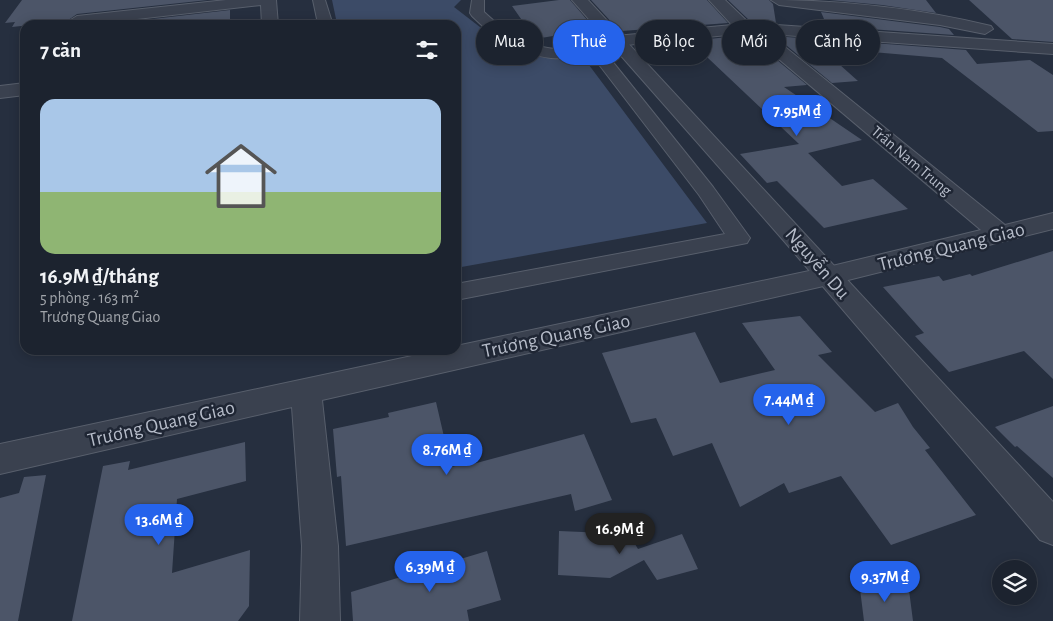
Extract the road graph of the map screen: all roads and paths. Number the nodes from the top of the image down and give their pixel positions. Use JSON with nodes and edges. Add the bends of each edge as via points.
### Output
{"nodes":[{"id":1,"x":268,"y":0,"type":"edge"},
{"id":2,"x":319,"y":0,"type":"edge"},
{"id":3,"x":478,"y":0,"type":"edge"},
{"id":4,"x":580,"y":0,"type":"edge"},
{"id":5,"x":717,"y":0,"type":"edge"},
{"id":6,"x":779,"y":0,"type":"edge"},
{"id":7,"x":910,"y":1,"type":"edge"},
{"id":8,"x":132,"y":7,"type":"edge"},
{"id":9,"x":901,"y":16,"type":"junction"},
{"id":10,"x":78,"y":17,"type":"edge"},
{"id":11,"x":270,"y":20,"type":"edge"},
{"id":12,"x":323,"y":20,"type":"edge"},
{"id":13,"x":598,"y":20,"type":"edge"},
{"id":14,"x":739,"y":20,"type":"edge"},
{"id":15,"x":991,"y":30,"type":"dead end"},
{"id":16,"x":722,"y":31,"type":"edge"},
{"id":17,"x":786,"y":31,"type":"edge"},
{"id":18,"x":625,"y":40,"type":"edge"},
{"id":19,"x":1053,"y":49,"type":"edge"},
{"id":20,"x":625,"y":51,"type":"edge"},
{"id":21,"x":786,"y":59,"type":"edge"},
{"id":22,"x":20,"y":90,"type":"edge"},
{"id":23,"x":0,"y":92,"type":"edge"},
{"id":24,"x":1053,"y":222,"type":"edge"},
{"id":25,"x":1001,"y":234,"type":"junction"},
{"id":26,"x":828,"y":276,"type":"junction"},
{"id":27,"x":461,"y":291,"type":"edge"},
{"id":28,"x":306,"y":390,"type":"junction"},
{"id":29,"x":0,"y":459,"type":"edge"},
{"id":30,"x":1053,"y":528,"type":"edge"},
{"id":31,"x":320,"y":621,"type":"edge"}],
"edges":[{"from":1,"to":8,"type":"street"},
{"from":1,"to":11,"type":"street"},
{"from":2,"to":12,"type":"street"},
{"from":3,"to":27,"type":"street","via":[[478,13],[486,23],[533,50],[599,54],[692,170],[740,238]]},
{"from":4,"to":13,"type":"street","name":"Nguyễn Du"},
{"from":5,"to":14,"type":"street","name":"Trần Nam Trung"},
{"from":6,"to":9,"type":"street"},
{"from":7,"to":9,"type":"street"},
{"from":8,"to":10,"type":"street"},
{"from":9,"to":15,"type":"street"},
{"from":16,"to":18,"type":"street"},
{"from":17,"to":19,"type":"street"},
{"from":20,"to":26,"type":"street","name":"Nguyễn Du"},
{"from":21,"to":25,"type":"street","name":"Trần Nam Trung"},
{"from":22,"to":23,"type":"street"},
{"from":24,"to":25,"type":"street","name":"Trương Quang Giao"},
{"from":25,"to":26,"type":"street","name":"Trương Quang Giao"},
{"from":26,"to":28,"type":"street","name":"Trương Quang Giao"},
{"from":26,"to":30,"type":"street","name":"Nguyễn Du"},
{"from":28,"to":29,"type":"street","name":"Trương Quang Giao"},
{"from":28,"to":31,"type":"street","via":[[320,546]]}]}
